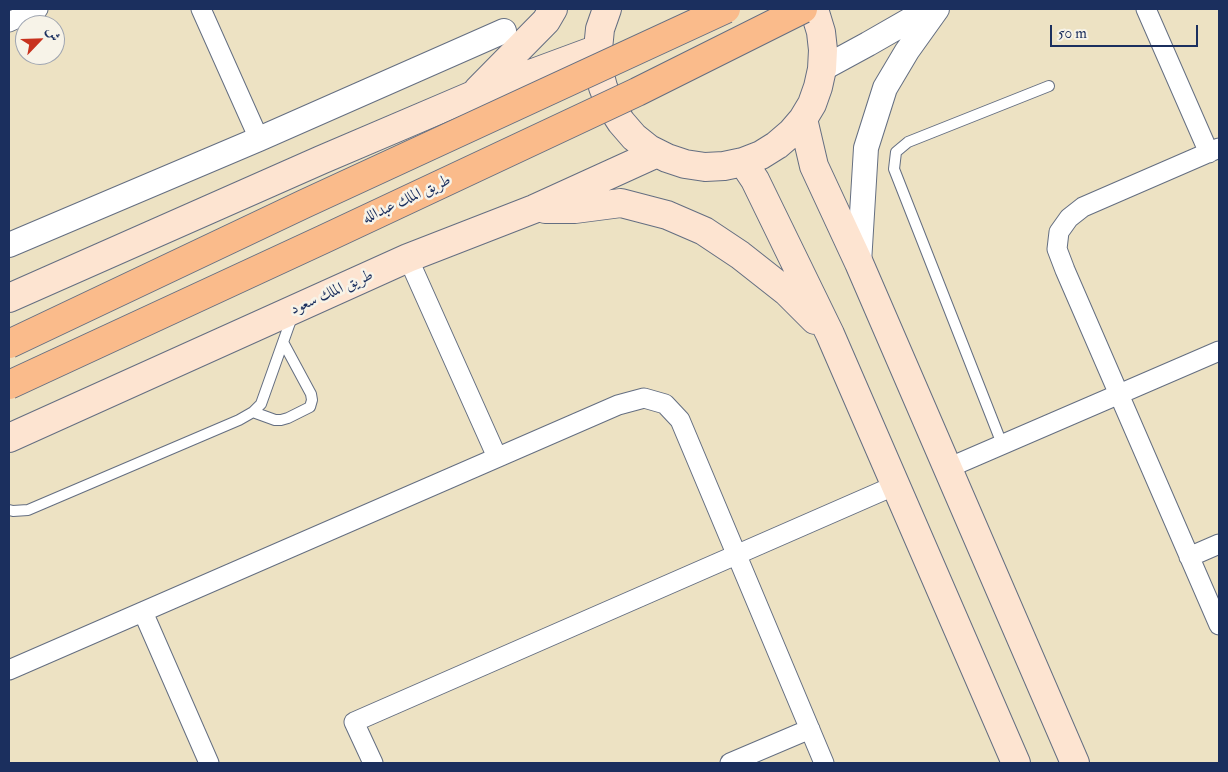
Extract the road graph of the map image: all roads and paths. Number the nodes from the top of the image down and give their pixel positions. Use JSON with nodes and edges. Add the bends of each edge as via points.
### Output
{"nodes":[{"id":1,"x":38,"y":9,"type":"edge"},
{"id":2,"x":201,"y":9,"type":"edge"},
{"id":3,"x":553,"y":9,"type":"edge"},
{"id":4,"x":607,"y":9,"type":"edge"},
{"id":5,"x":726,"y":9,"type":"edge"},
{"id":6,"x":803,"y":9,"type":"edge"},
{"id":7,"x":814,"y":9,"type":"edge"},
{"id":8,"x":930,"y":9,"type":"edge"},
{"id":9,"x":936,"y":9,"type":"edge"},
{"id":10,"x":1146,"y":9,"type":"edge"},
{"id":11,"x":9,"y":22,"type":"edge"},
{"id":12,"x":504,"y":30,"type":"dead end"},
{"id":13,"x":598,"y":49,"type":"junction"},
{"id":14,"x":822,"y":68,"type":"junction"},
{"id":15,"x":1049,"y":86,"type":"dead end"},
{"id":16,"x":471,"y":96,"type":"junction"},
{"id":17,"x":803,"y":119,"type":"junction"},
{"id":18,"x":259,"y":138,"type":"junction"},
{"id":19,"x":1214,"y":150,"type":"edge"},
{"id":20,"x":657,"y":153,"type":"junction"},
{"id":21,"x":743,"y":162,"type":"junction"},
{"id":22,"x":534,"y":209,"type":"junction"},
{"id":23,"x":9,"y":245,"type":"edge"},
{"id":24,"x":408,"y":258,"type":"junction"},
{"id":25,"x":859,"y":263,"type":"junction"},
{"id":26,"x":9,"y":298,"type":"edge"},
{"id":27,"x":295,"y":309,"type":"junction"},
{"id":28,"x":830,"y":334,"type":"junction"},
{"id":29,"x":283,"y":342,"type":"junction"},
{"id":30,"x":9,"y":344,"type":"edge"},
{"id":31,"x":1219,"y":351,"type":"edge"},
{"id":32,"x":9,"y":385,"type":"edge"},
{"id":33,"x":1118,"y":394,"type":"junction"},
{"id":34,"x":253,"y":412,"type":"junction"},
{"id":35,"x":9,"y":438,"type":"edge"},
{"id":36,"x":1002,"y":444,"type":"junction"},
{"id":37,"x":497,"y":457,"type":"junction"},
{"id":38,"x":948,"y":468,"type":"junction"},
{"id":39,"x":896,"y":484,"type":"junction"},
{"id":40,"x":9,"y":510,"type":"edge"},
{"id":41,"x":1219,"y":544,"type":"edge"},
{"id":42,"x":737,"y":554,"type":"junction"},
{"id":43,"x":1189,"y":556,"type":"junction"},
{"id":44,"x":143,"y":612,"type":"junction"},
{"id":45,"x":1219,"y":625,"type":"edge"},
{"id":46,"x":9,"y":670,"type":"edge"},
{"id":47,"x":810,"y":729,"type":"junction"},
{"id":48,"x":209,"y":763,"type":"edge"},
{"id":49,"x":373,"y":763,"type":"edge"},
{"id":50,"x":730,"y":763,"type":"edge"},
{"id":51,"x":824,"y":763,"type":"edge"},
{"id":52,"x":1016,"y":763,"type":"edge"},
{"id":53,"x":1076,"y":763,"type":"edge"}],
"edges":[{"from":1,"to":11,"type":"street"},
{"from":2,"to":18,"type":"street"},
{"from":3,"to":16,"type":"main road","via":[[546,21]]},
{"from":4,"to":13,"type":"main road"},
{"from":5,"to":30,"type":"main road","bridge":true},
{"from":6,"to":32,"type":"main road","name":"طريق الملك عبدالله","bridge":true,"via":[[637,92]]},
{"from":7,"to":14,"type":"main road","via":[[821,32]]},
{"from":8,"to":14,"type":"street"},
{"from":9,"to":25,"type":"street","via":[[885,88],[866,148]]},
{"from":10,"to":19,"type":"street"},
{"from":12,"to":18,"type":"street"},
{"from":13,"to":16,"type":"main road"},
{"from":13,"to":20,"type":"main road","via":[[598,68],[610,106],[634,137]]},
{"from":14,"to":17,"type":"main road","via":[[812,104]]},
{"from":15,"to":36,"type":"lane","via":[[908,142],[896,152],[894,169]]},
{"from":16,"to":26,"type":"main road"},
{"from":17,"to":21,"type":"main road","via":[[777,145]]},
{"from":17,"to":25,"type":"main road","via":[[814,166]]},
{"from":18,"to":23,"type":"street"},
{"from":19,"to":33,"type":"street","via":[[1083,207],[1059,232],[1057,249]]},
{"from":20,"to":21,"type":"main road","via":[[685,164],[705,167]]},
{"from":20,"to":22,"type":"main road","name":"طريق الملك سعود"},
{"from":21,"to":28,"type":"main road","via":[[755,180]]},
{"from":22,"to":24,"type":"main road","name":"طريق الملك سعود"},
{"from":22,"to":28,"type":"main road","via":[[575,210],[621,203],[667,215],[704,230],[787,292]]},
{"from":24,"to":27,"type":"main road","name":"طريق الملك سعود"},
{"from":24,"to":37,"type":"street"},
{"from":25,"to":38,"type":"main road"},
{"from":27,"to":29,"type":"lane"},
{"from":27,"to":35,"type":"main road","name":"طريق الملك سعود"},
{"from":28,"to":39,"type":"main road"},
{"from":29,"to":34,"type":"lane","via":[[261,404]]},
{"from":29,"to":34,"type":"lane","via":[[311,394],[310,407],[281,420]]},
{"from":31,"to":33,"type":"street"},
{"from":33,"to":36,"type":"street"},
{"from":33,"to":43,"type":"street"},
{"from":34,"to":40,"type":"lane","via":[[28,510]]},
{"from":36,"to":38,"type":"street"},
{"from":37,"to":42,"type":"street","via":[[618,404],[644,398],[665,404],[680,420]]},
{"from":37,"to":44,"type":"street"},
{"from":38,"to":53,"type":"main road"},
{"from":39,"to":42,"type":"street"},
{"from":39,"to":52,"type":"main road"},
{"from":41,"to":43,"type":"street"},
{"from":42,"to":47,"type":"street"},
{"from":42,"to":49,"type":"street","via":[[354,722]]},
{"from":43,"to":45,"type":"street"},
{"from":44,"to":46,"type":"street"},
{"from":44,"to":48,"type":"street"},
{"from":47,"to":50,"type":"street"},
{"from":47,"to":51,"type":"street"}]}
